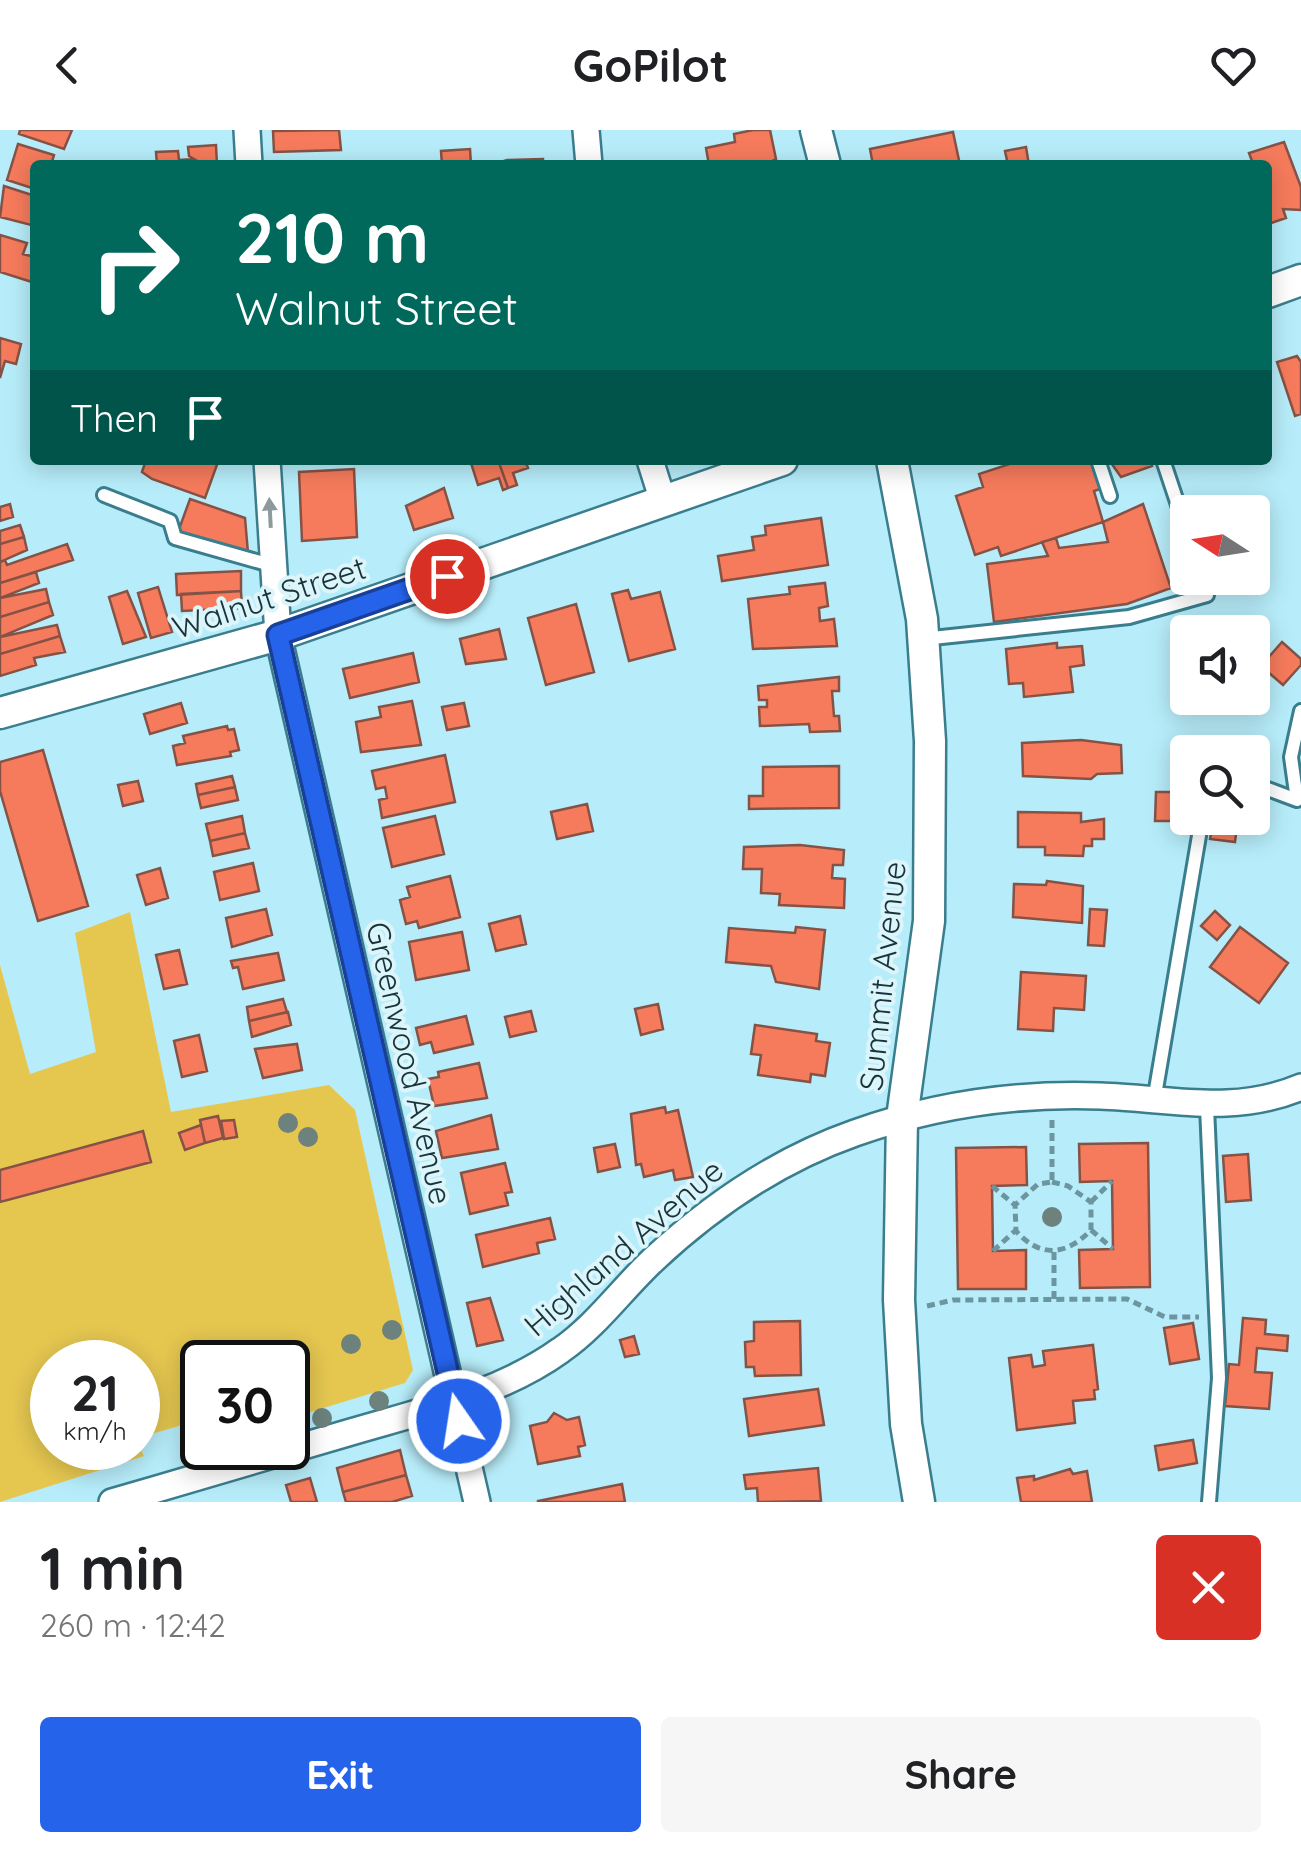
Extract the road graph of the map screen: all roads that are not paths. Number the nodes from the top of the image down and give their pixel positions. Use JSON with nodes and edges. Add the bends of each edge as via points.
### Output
{"nodes":[{"id":1,"x":247,"y":130,"type":"edge"},
{"id":2,"x":586,"y":130,"type":"edge"},
{"id":3,"x":816,"y":130,"type":"edge"},
{"id":4,"x":249,"y":160,"type":"edge"},
{"id":5,"x":589,"y":160,"type":"edge"},
{"id":6,"x":824,"y":160,"type":"edge"},
{"id":7,"x":1301,"y":280,"type":"edge"},
{"id":8,"x":1272,"y":291,"type":"edge"},
{"id":9,"x":267,"y":465,"type":"edge"},
{"id":10,"x":652,"y":465,"type":"edge"},
{"id":11,"x":767,"y":465,"type":"edge"},
{"id":12,"x":893,"y":465,"type":"edge"},
{"id":13,"x":1100,"y":465,"type":"edge"},
{"id":14,"x":1165,"y":465,"type":"edge"},
{"id":15,"x":104,"y":495,"type":"dead end"},
{"id":16,"x":1175,"y":495,"type":"edge"},
{"id":17,"x":1110,"y":496,"type":"dead end"},
{"id":18,"x":663,"y":501,"type":"junction"},
{"id":19,"x":274,"y":566,"type":"junction"},
{"id":20,"x":1204,"y":595,"type":"edge"},
{"id":21,"x":278,"y":635,"type":"junction"},
{"id":22,"x":923,"y":638,"type":"junction"},
{"id":23,"x":1301,"y":710,"type":"edge"},
{"id":24,"x":0,"y":713,"type":"edge"},
{"id":25,"x":1270,"y":790,"type":"edge"},
{"id":26,"x":1198,"y":835,"type":"edge"},
{"id":27,"x":1301,"y":1087,"type":"edge"},
{"id":28,"x":1154,"y":1102,"type":"junction"},
{"id":29,"x":1207,"y":1107,"type":"junction"},
{"id":30,"x":902,"y":1118,"type":"junction"},
{"id":31,"x":455,"y":1401,"type":"junction"},
{"id":32,"x":112,"y":1502,"type":"edge"},
{"id":33,"x":477,"y":1502,"type":"edge"},
{"id":34,"x":919,"y":1502,"type":"edge"},
{"id":35,"x":1209,"y":1502,"type":"edge"}],
"edges":[{"from":1,"to":4,"type":"street"},
{"from":2,"to":5,"type":"street"},
{"from":3,"to":6,"type":"street"},
{"from":7,"to":8,"type":"street"},
{"from":19,"to":9,"type":"street","name":"Greenwood Avenue","one_way":true},
{"from":10,"to":18,"type":"street"},
{"from":11,"to":18,"type":"street","name":"Walnut Street"},
{"from":12,"to":22,"type":"street","name":"Summit Avenue"},
{"from":13,"to":17,"type":"lane"},
{"from":14,"to":16,"type":"lane"},
{"from":15,"to":19,"type":"lane","via":[[170,521],[176,538]]},
{"from":18,"to":21,"type":"street","name":"Walnut Street"},
{"from":19,"to":21,"type":"street","name":"Greenwood Avenue"},
{"from":20,"to":22,"type":"lane","via":[[1129,617]]},
{"from":21,"to":24,"type":"street","name":"Walnut Street"},
{"from":21,"to":31,"type":"street","name":"Greenwood Avenue"},
{"from":22,"to":30,"type":"street","name":"Summit Avenue","via":[[932,802],[929,921]]},
{"from":23,"to":25,"type":"lane","via":[[1291,758],[1298,800]]},
{"from":26,"to":28,"type":"lane"},
{"from":27,"to":29,"type":"street","name":"Highland Avenue"},
{"from":28,"to":29,"type":"street","name":"Highland Avenue"},
{"from":28,"to":30,"type":"street","name":"Highland Avenue","via":[[1017,1098]]},
{"from":29,"to":35,"type":"lane","via":[[1220,1378]]},
{"from":30,"to":31,"type":"street","name":"Highland Avenue","via":[[818,1146],[752,1180],[655,1258],[562,1350]]},
{"from":30,"to":34,"type":"street","name":"Summit Avenue","via":[[900,1337]]},
{"from":31,"to":32,"type":"street","name":"Highland Avenue"},
{"from":31,"to":33,"type":"street","name":"Greenwood Avenue"}]}
